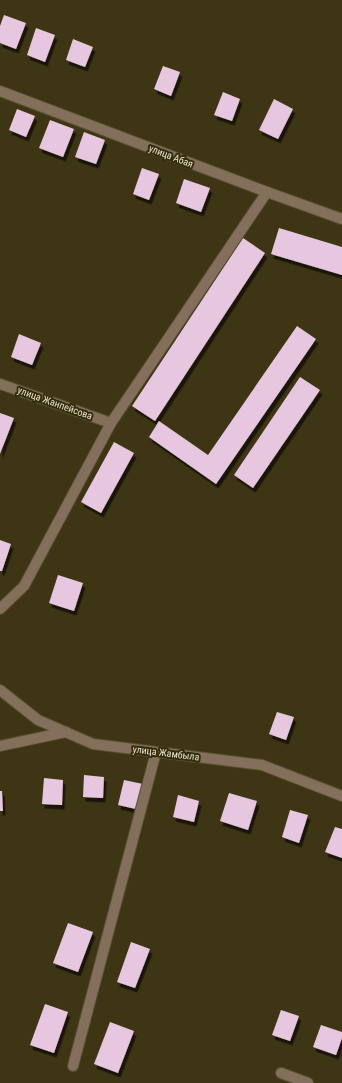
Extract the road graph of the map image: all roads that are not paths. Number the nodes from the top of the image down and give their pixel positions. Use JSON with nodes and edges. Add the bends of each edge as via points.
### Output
{"nodes":[{"id":1,"x":0,"y":91,"type":"edge"},
{"id":2,"x":267,"y":192,"type":"junction"},
{"id":3,"x":342,"y":219,"type":"edge"},
{"id":4,"x":0,"y":384,"type":"edge"},
{"id":5,"x":110,"y":423,"type":"junction"},
{"id":6,"x":0,"y":609,"type":"edge"},
{"id":7,"x":0,"y":690,"type":"edge"},
{"id":8,"x":66,"y":732,"type":"junction"},
{"id":9,"x":0,"y":746,"type":"edge"},
{"id":10,"x":156,"y":752,"type":"junction"},
{"id":11,"x":342,"y":796,"type":"edge"},
{"id":12,"x":73,"y":1066,"type":"dead end"},
{"id":13,"x":281,"y":1073,"type":"dead end"},
{"id":14,"x":308,"y":1083,"type":"edge"}],
"edges":[{"from":1,"to":2,"type":"street","name":"улица Абая"},
{"from":2,"to":3,"type":"street","name":"улица Абая"},
{"from":2,"to":5,"type":"street"},
{"from":4,"to":5,"type":"street","name":"улица Жанпейсова"},
{"from":5,"to":6,"type":"street","via":[[24,586]]},
{"from":7,"to":8,"type":"street","name":"улица Жамбыла","via":[[38,720]]},
{"from":8,"to":9,"type":"street"},
{"from":8,"to":10,"type":"street","name":"улица Жамбыла","via":[[93,744]]},
{"from":10,"to":11,"type":"street","name":"улица Жамбыла","via":[[262,765]]},
{"from":10,"to":12,"type":"street"},
{"from":13,"to":14,"type":"street"}]}
